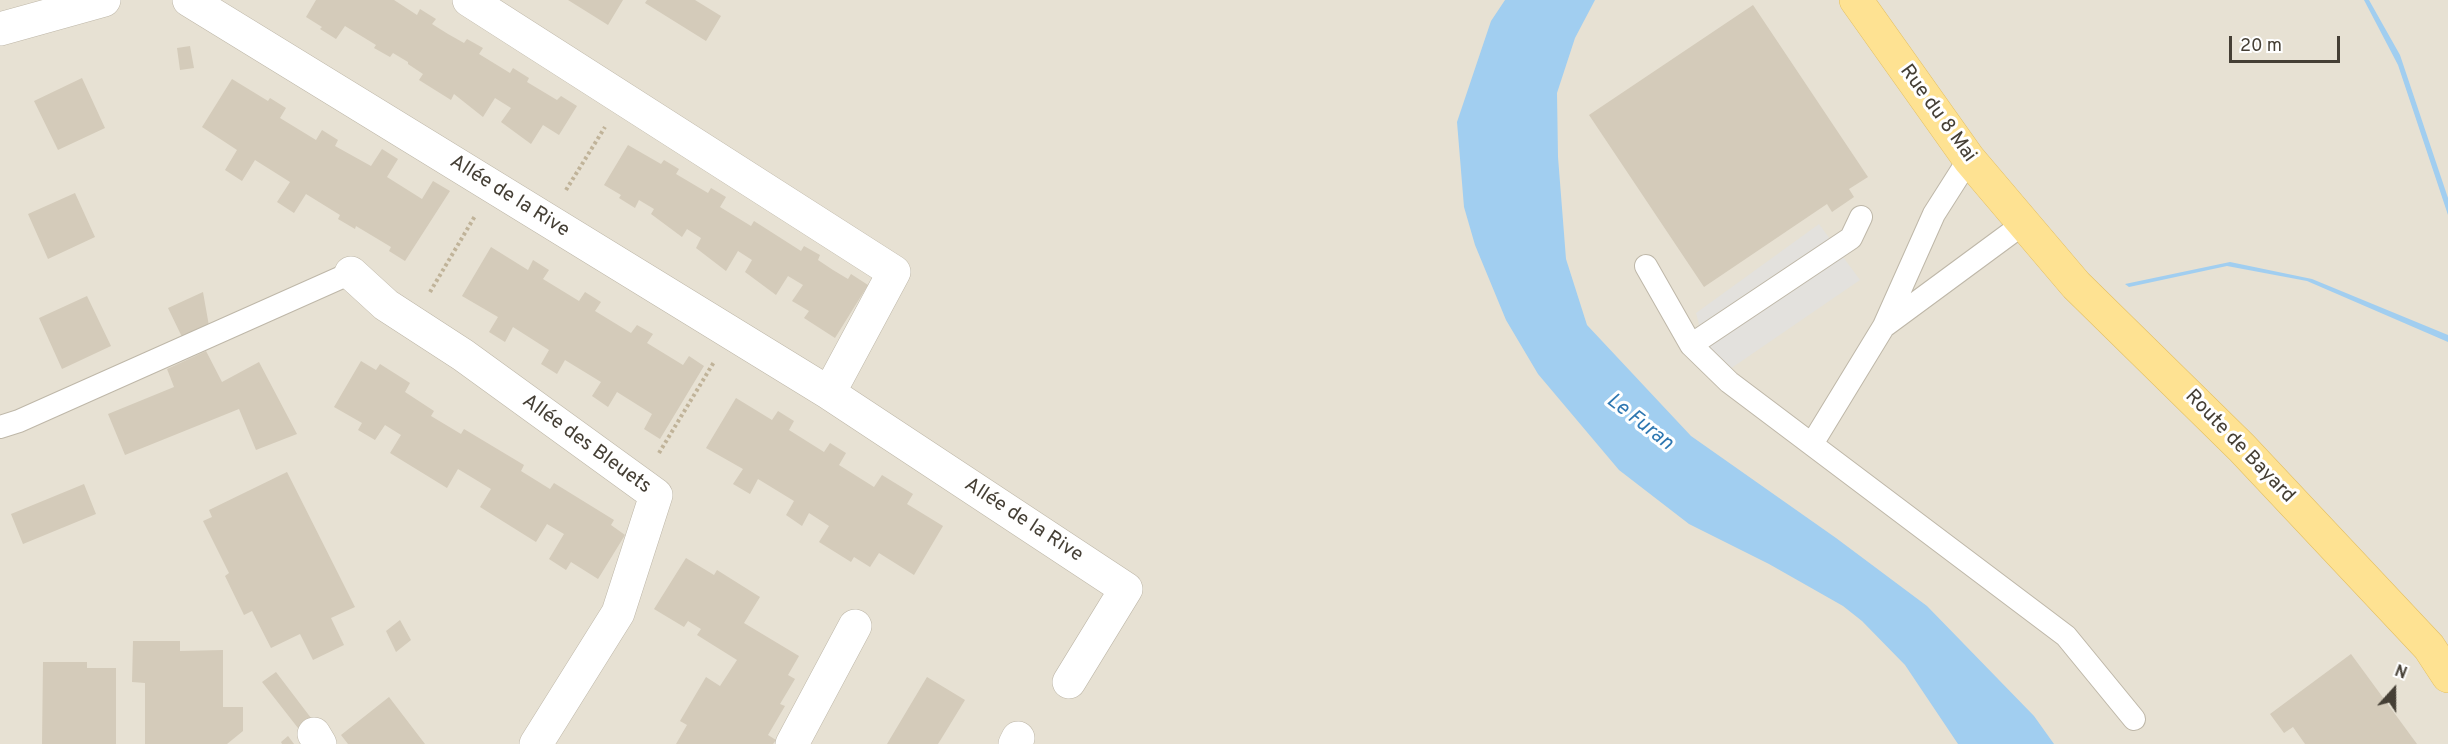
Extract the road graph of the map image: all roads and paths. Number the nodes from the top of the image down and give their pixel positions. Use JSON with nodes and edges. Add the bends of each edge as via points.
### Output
{"nodes":[{"id":1,"x":105,"y":0,"type":"edge"},
{"id":2,"x":189,"y":0,"type":"edge"},
{"id":3,"x":469,"y":0,"type":"edge"},
{"id":4,"x":1856,"y":0,"type":"edge"},
{"id":5,"x":0,"y":29,"type":"edge"},
{"id":6,"x":622,"y":98,"type":"junction"},
{"id":7,"x":1969,"y":159,"type":"junction"},
{"id":8,"x":492,"y":187,"type":"junction"},
{"id":9,"x":1861,"y":217,"type":"dead end"},
{"id":10,"x":548,"y":220,"type":"junction"},
{"id":11,"x":2023,"y":224,"type":"junction"},
{"id":12,"x":1646,"y":266,"type":"dead end"},
{"id":13,"x":351,"y":273,"type":"joint"},
{"id":14,"x":412,"y":321,"type":"junction"},
{"id":15,"x":1884,"y":326,"type":"junction"},
{"id":16,"x":732,"y":333,"type":"junction"},
{"id":17,"x":1691,"y":345,"type":"junction"},
{"id":18,"x":829,"y":393,"type":"junction"},
{"id":19,"x":0,"y":427,"type":"edge"},
{"id":20,"x":1812,"y":444,"type":"junction"},
{"id":21,"x":641,"y":484,"type":"junction"},
{"id":22,"x":855,"y":626,"type":"dead end"},
{"id":23,"x":2448,"y":676,"type":"edge"},
{"id":24,"x":1069,"y":682,"type":"dead end"},
{"id":25,"x":2134,"y":719,"type":"dead end"},
{"id":26,"x":536,"y":744,"type":"edge"},
{"id":27,"x":792,"y":744,"type":"edge"}],
"edges":[{"from":1,"to":5,"type":"street"},
{"from":2,"to":8,"type":"street","name":"Allée de la Rive"},
{"from":3,"to":6,"type":"street"},
{"from":4,"to":7,"type":"main road","name":"Rue du 8 Mai"},
{"from":6,"to":10,"type":"path"},
{"from":6,"to":18,"type":"street","via":[[894,272]]},
{"from":7,"to":11,"type":"main road","name":"Rue du 8 Mai"},
{"from":7,"to":15,"type":"lane","via":[[1934,214]]},
{"from":8,"to":10,"type":"street","name":"Allée de la Rive"},
{"from":8,"to":14,"type":"path"},
{"from":9,"to":17,"type":"lane","via":[[1851,238]]},
{"from":10,"to":16,"type":"street","name":"Allée de la Rive"},
{"from":11,"to":15,"type":"lane"},
{"from":11,"to":23,"type":"main road","name":"Route de Bayard","via":[[2076,285],[2266,474],[2429,648]]},
{"from":12,"to":17,"type":"lane"},
{"from":13,"to":14,"type":"street","name":"Allée des Bleuets","via":[[386,305]]},
{"from":13,"to":19,"type":"lane"},
{"from":14,"to":21,"type":"street","name":"Allée des Bleuets"},
{"from":15,"to":20,"type":"lane"},
{"from":16,"to":18,"type":"street","name":"Allée de la Rive"},
{"from":16,"to":21,"type":"path"},
{"from":17,"to":20,"type":"lane","via":[[1729,382]]},
{"from":18,"to":24,"type":"street","name":"Allée de la Rive","via":[[1126,589]]},
{"from":20,"to":25,"type":"lane","via":[[2066,636]]},
{"from":21,"to":26,"type":"street","name":"Allée des Bleuets","via":[[656,495],[618,613]]},
{"from":22,"to":27,"type":"street"}]}
